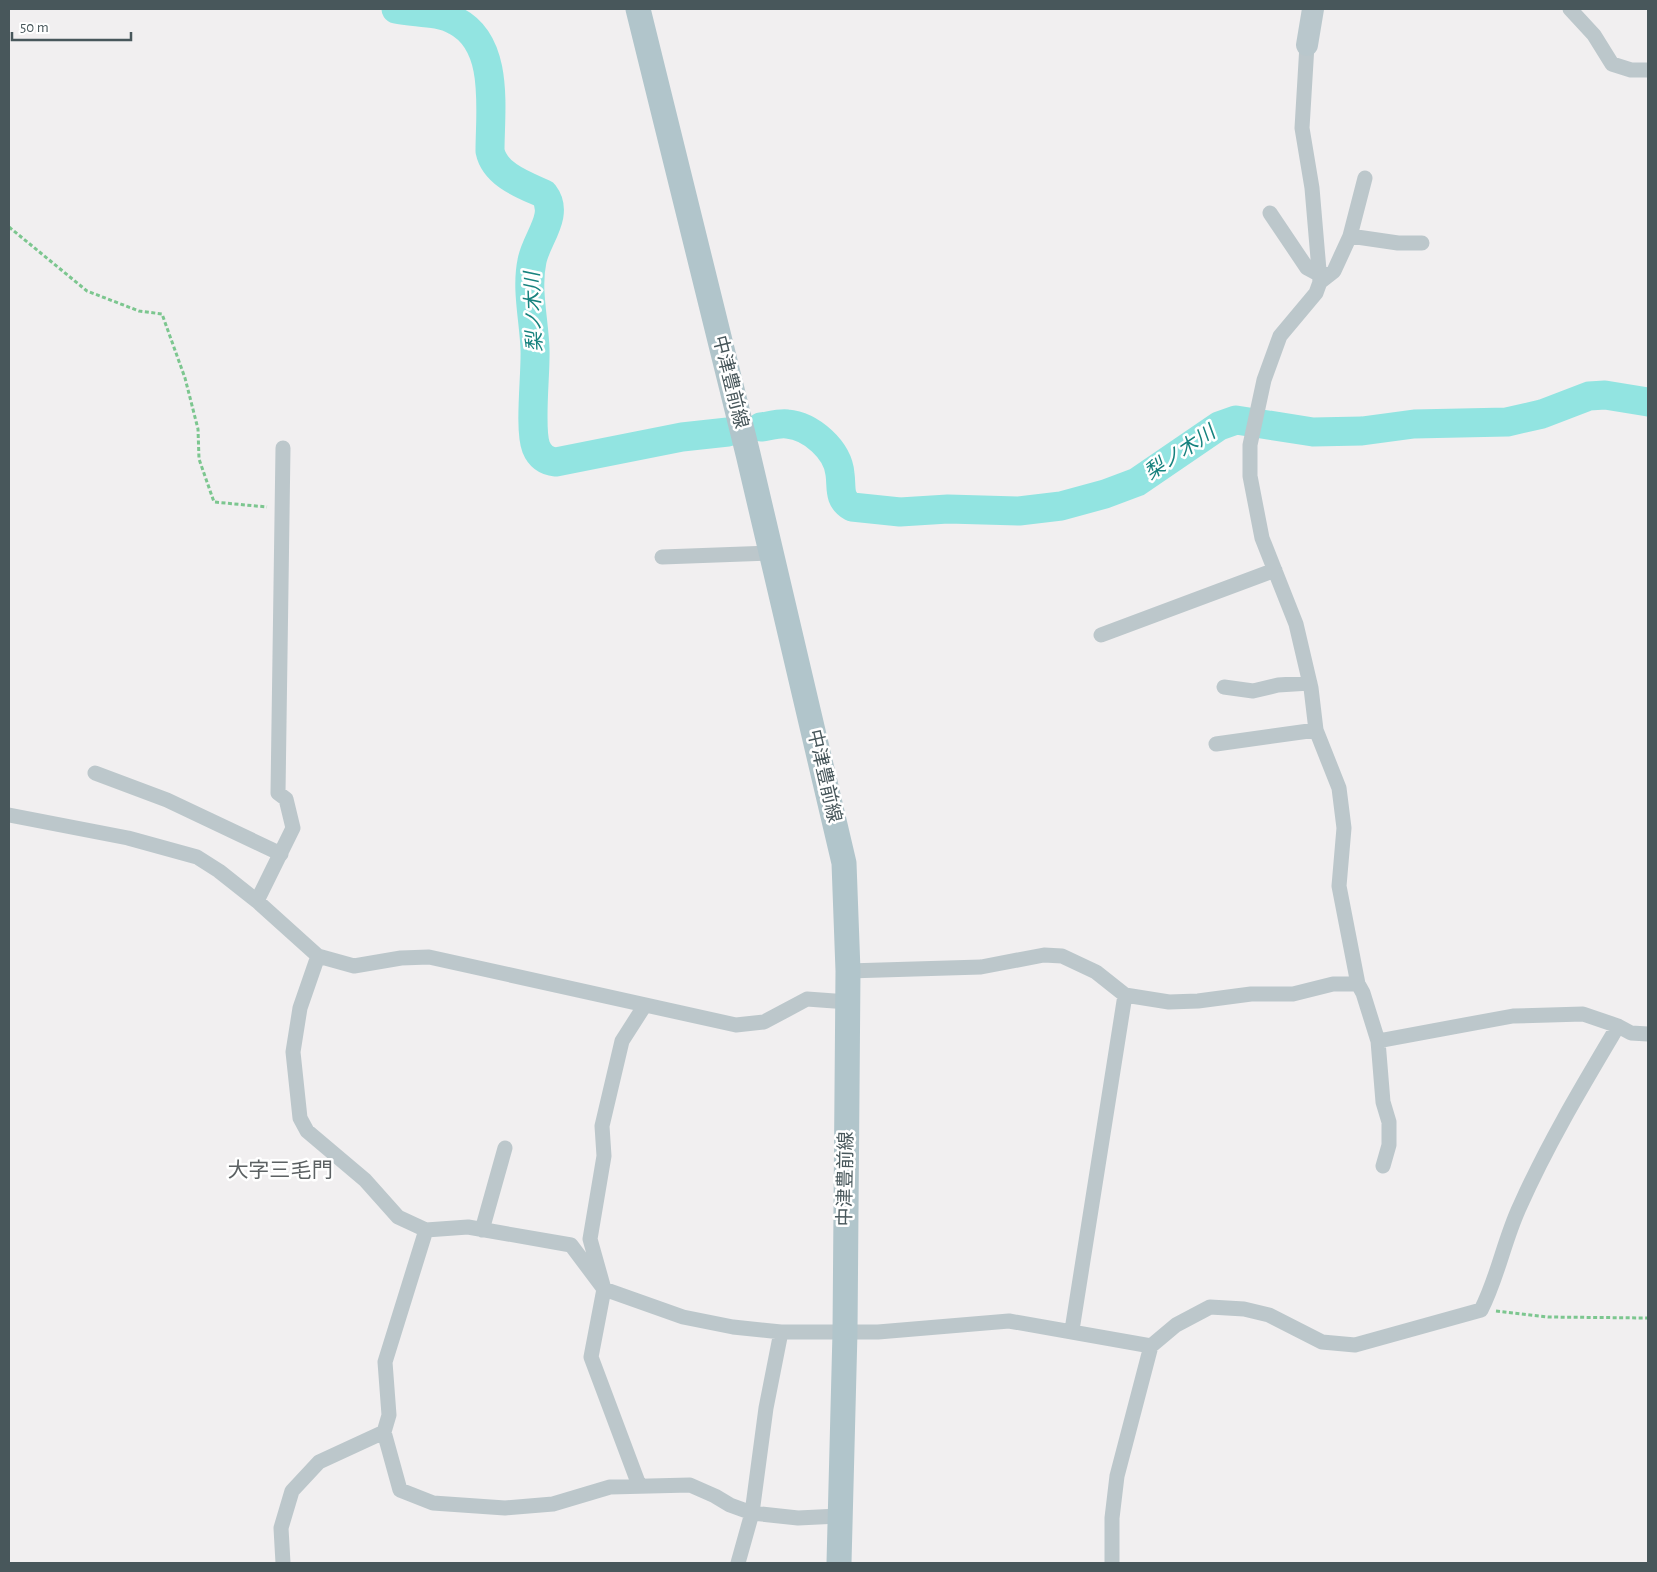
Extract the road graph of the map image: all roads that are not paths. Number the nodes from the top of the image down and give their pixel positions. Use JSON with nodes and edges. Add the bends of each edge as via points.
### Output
{"nodes":[{"id":1,"x":638,"y":9,"type":"edge"},
{"id":2,"x":1313,"y":9,"type":"edge"},
{"id":3,"x":1570,"y":9,"type":"edge"},
{"id":4,"x":1307,"y":45,"type":"joint"},
{"id":5,"x":1648,"y":70,"type":"edge"},
{"id":6,"x":1365,"y":178,"type":"dead end"},
{"id":7,"x":1270,"y":213,"type":"dead end"},
{"id":8,"x":1350,"y":236,"type":"junction"},
{"id":9,"x":1422,"y":243,"type":"dead end"},
{"id":10,"x":1320,"y":278,"type":"junction"},
{"id":11,"x":283,"y":448,"type":"dead end"},
{"id":12,"x":771,"y":553,"type":"junction"},
{"id":13,"x":662,"y":557,"type":"dead end"},
{"id":14,"x":1275,"y":570,"type":"junction"},
{"id":15,"x":1101,"y":635,"type":"dead end"},
{"id":16,"x":1310,"y":683,"type":"junction"},
{"id":17,"x":1224,"y":687,"type":"dead end"},
{"id":18,"x":1316,"y":730,"type":"junction"},
{"id":19,"x":1216,"y":744,"type":"dead end"},
{"id":20,"x":95,"y":773,"type":"dead end"},
{"id":21,"x":9,"y":815,"type":"edge"},
{"id":22,"x":281,"y":854,"type":"junction"},
{"id":23,"x":257,"y":901,"type":"junction"},
{"id":24,"x":318,"y":956,"type":"junction"},
{"id":25,"x":848,"y":971,"type":"junction"},
{"id":26,"x":1358,"y":984,"type":"junction"},
{"id":27,"x":1125,"y":995,"type":"junction"},
{"id":28,"x":848,"y":1002,"type":"junction"},
{"id":29,"x":645,"y":1004,"type":"junction"},
{"id":30,"x":1618,"y":1026,"type":"junction"},
{"id":31,"x":1648,"y":1034,"type":"edge"},
{"id":32,"x":1378,"y":1041,"type":"junction"},
{"id":33,"x":506,"y":1148,"type":"dead end"},
{"id":34,"x":1383,"y":1166,"type":"dead end"},
{"id":35,"x":426,"y":1230,"type":"junction"},
{"id":36,"x":482,"y":1230,"type":"junction"},
{"id":37,"x":604,"y":1289,"type":"junction"},
{"id":38,"x":1072,"y":1330,"type":"junction"},
{"id":39,"x":781,"y":1332,"type":"junction"},
{"id":40,"x":845,"y":1332,"type":"junction"},
{"id":41,"x":1151,"y":1346,"type":"junction"},
{"id":42,"x":384,"y":1432,"type":"junction"},
{"id":43,"x":639,"y":1485,"type":"junction"},
{"id":44,"x":752,"y":1513,"type":"junction"},
{"id":45,"x":839,"y":1516,"type":"junction"},
{"id":46,"x":283,"y":1563,"type":"edge"},
{"id":47,"x":738,"y":1563,"type":"edge"},
{"id":48,"x":839,"y":1563,"type":"edge"},
{"id":49,"x":1112,"y":1563,"type":"edge"}],
"edges":[{"from":1,"to":12,"type":"main road","name":"中津豊前線"},
{"from":2,"to":4,"type":"street"},
{"from":3,"to":5,"type":"street","via":[[1594,35],[1612,64],[1631,70]]},
{"from":4,"to":10,"type":"street","via":[[1302,128],[1312,188]]},
{"from":6,"to":8,"type":"street"},
{"from":7,"to":10,"type":"street","via":[[1307,268]]},
{"from":8,"to":9,"type":"street"},
{"from":8,"to":10,"type":"street","via":[[1334,271]]},
{"from":10,"to":14,"type":"street","via":[[1316,293],[1280,336],[1264,380],[1250,445],[1250,476],[1262,538]]},
{"from":11,"to":22,"type":"street","via":[[278,793],[286,799],[293,828]]},
{"from":12,"to":13,"type":"street"},
{"from":12,"to":25,"type":"main road","name":"中津豊前線","via":[[844,863]]},
{"from":14,"to":15,"type":"street"},
{"from":14,"to":16,"type":"street","via":[[1296,624]]},
{"from":16,"to":17,"type":"street","via":[[1253,691]]},
{"from":16,"to":18,"type":"street"},
{"from":18,"to":19,"type":"street"},
{"from":18,"to":26,"type":"street","via":[[1339,788],[1344,828],[1340,886]]},
{"from":20,"to":22,"type":"street","via":[[167,800]]},
{"from":21,"to":23,"type":"street","via":[[128,838],[197,857]]},
{"from":22,"to":23,"type":"street"},
{"from":23,"to":24,"type":"street"},
{"from":24,"to":29,"type":"street","via":[[354,966],[429,957]]},
{"from":24,"to":35,"type":"street","via":[[300,1008],[294,1043],[300,1118],[307,1131],[365,1180],[398,1217]]},
{"from":25,"to":27,"type":"street","via":[[981,967],[1044,954],[1062,956],[1096,972]]},
{"from":25,"to":28,"type":"main road","name":"中津豊前線"},
{"from":26,"to":27,"type":"street","via":[[1333,984],[1293,994],[1251,994],[1198,1001],[1169,1002]]},
{"from":26,"to":32,"type":"street"},
{"from":27,"to":38,"type":"street"},
{"from":28,"to":29,"type":"street","via":[[807,999],[764,1022],[736,1025]]},
{"from":28,"to":40,"type":"main road","name":"中津豊前線"},
{"from":29,"to":37,"type":"street","via":[[622,1041],[602,1126],[604,1156],[590,1239]]},
{"from":30,"to":31,"type":"street","via":[[1631,1033]]},
{"from":30,"to":32,"type":"street","via":[[1583,1014],[1513,1016]]},
{"from":30,"to":41,"type":"street","via":[[1550,1141],[1518,1209],[1481,1310],[1355,1345],[1322,1342],[1269,1315],[1244,1309],[1210,1307],[1176,1325]]},
{"from":32,"to":34,"type":"street","via":[[1383,1102],[1389,1122],[1389,1145]]},
{"from":33,"to":36,"type":"street"},
{"from":35,"to":36,"type":"street","via":[[468,1227]]},
{"from":35,"to":42,"type":"street","via":[[385,1362],[389,1415]]},
{"from":36,"to":37,"type":"street","via":[[571,1245]]},
{"from":37,"to":39,"type":"street","via":[[683,1317]]},
{"from":37,"to":43,"type":"street","via":[[591,1358]]},
{"from":38,"to":40,"type":"street","via":[[1009,1321]]},
{"from":38,"to":41,"type":"street"},
{"from":39,"to":40,"type":"street"},
{"from":39,"to":44,"type":"street","via":[[766,1408]]},
{"from":40,"to":45,"type":"main road","name":"中津豊前線"},
{"from":41,"to":49,"type":"street","via":[[1117,1476],[1112,1518]]},
{"from":42,"to":43,"type":"street","via":[[400,1490],[433,1503],[505,1508],[553,1504],[610,1487]]},
{"from":42,"to":46,"type":"street","via":[[319,1462],[292,1491],[281,1528]]},
{"from":43,"to":44,"type":"street","via":[[690,1485]]},
{"from":44,"to":45,"type":"street","via":[[798,1518]]},
{"from":44,"to":47,"type":"street"},
{"from":45,"to":48,"type":"main road","name":"中津豊前線"}]}
